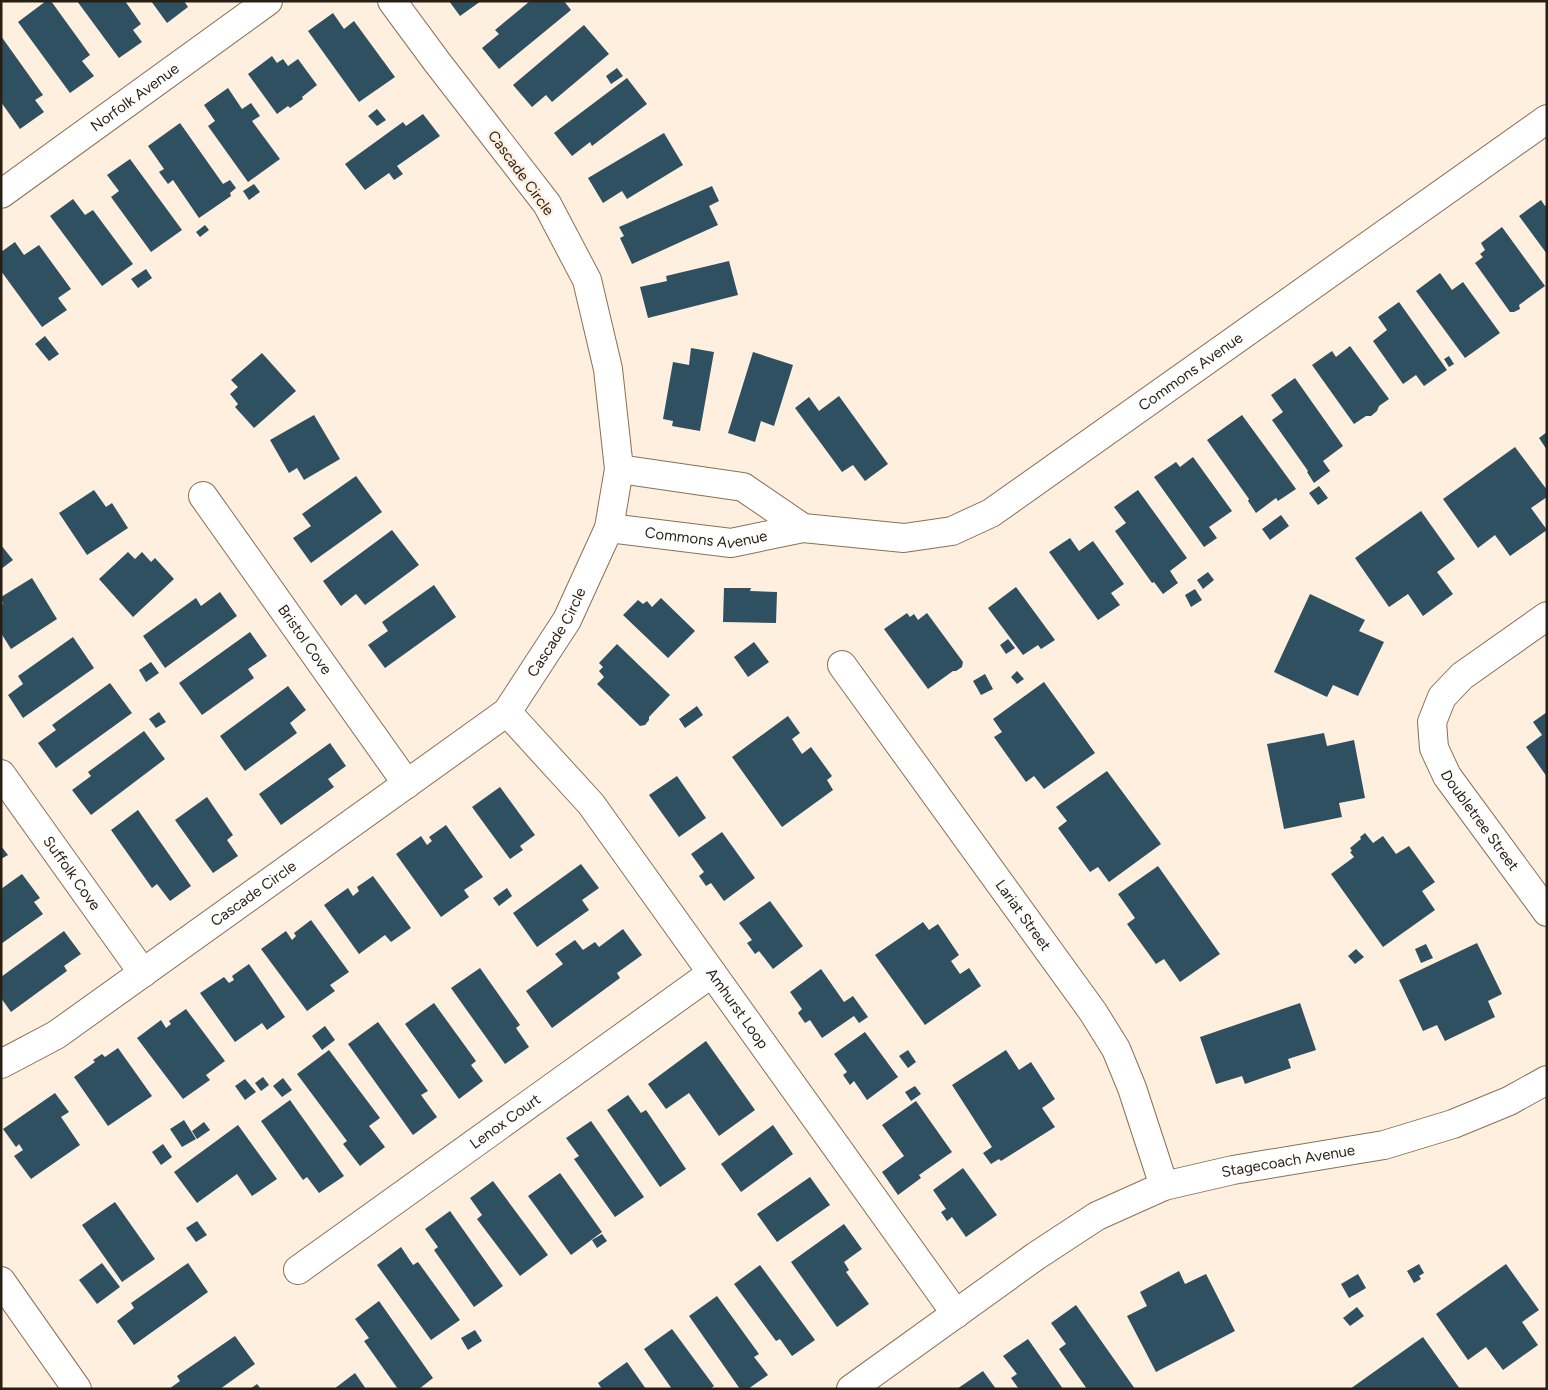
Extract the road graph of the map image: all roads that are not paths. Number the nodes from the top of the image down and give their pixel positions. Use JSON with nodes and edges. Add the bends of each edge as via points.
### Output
{"nodes":[{"id":1,"x":268,"y":1,"type":"edge"},
{"id":2,"x":392,"y":1,"type":"edge"},
{"id":3,"x":1547,"y":119,"type":"edge"},
{"id":4,"x":1,"y":194,"type":"edge"},
{"id":5,"x":619,"y":469,"type":"junction"},
{"id":6,"x":202,"y":496,"type":"dead end"},
{"id":7,"x":609,"y":528,"type":"junction"},
{"id":8,"x":803,"y":528,"type":"junction"},
{"id":9,"x":1547,"y":616,"type":"edge"},
{"id":10,"x":842,"y":665,"type":"dead end"},
{"id":11,"x":507,"y":712,"type":"junction"},
{"id":12,"x":1,"y":774,"type":"edge"},
{"id":13,"x":407,"y":784,"type":"junction"},
{"id":14,"x":1547,"y":912,"type":"edge"},
{"id":15,"x":143,"y":973,"type":"junction"},
{"id":16,"x":712,"y":973,"type":"junction"},
{"id":17,"x":1,"y":1064,"type":"edge"},
{"id":18,"x":1547,"y":1080,"type":"edge"},
{"id":19,"x":1164,"y":1186,"type":"junction"},
{"id":20,"x":298,"y":1270,"type":"dead end"},
{"id":21,"x":1,"y":1281,"type":"edge"},
{"id":22,"x":956,"y":1314,"type":"junction"},
{"id":23,"x":77,"y":1389,"type":"edge"},
{"id":24,"x":851,"y":1389,"type":"edge"}],
"edges":[{"from":1,"to":4,"type":"street","name":"Norfolk Avenue"},
{"from":2,"to":5,"type":"street","name":"Cascade Circle","via":[[547,204],[586,280],[608,369]]},
{"from":3,"to":8,"type":"street","name":"Commons Avenue","via":[[991,513],[952,531],[904,538]]},
{"from":5,"to":7,"type":"street","name":"Cascade Circle"},
{"from":5,"to":8,"type":"street","name":"Commons Avenue","via":[[743,487]]},
{"from":6,"to":13,"type":"street","name":"Bristol Cove"},
{"from":7,"to":8,"type":"street","name":"Commons Avenue","via":[[731,543]]},
{"from":7,"to":11,"type":"street","name":"Cascade Circle","via":[[567,620]]},
{"from":9,"to":14,"type":"street","name":"Doubletree Street","via":[[1462,676],[1442,697],[1432,722],[1434,748],[1447,776]]},
{"from":10,"to":19,"type":"street","name":"Lariat Street","via":[[1107,1034],[1132,1088]]},
{"from":11,"to":13,"type":"street","name":"Cascade Circle"},
{"from":11,"to":16,"type":"street","name":"Amhurst Loop","via":[[591,804]]},
{"from":12,"to":15,"type":"street","name":"Suffolk Cove"},
{"from":13,"to":15,"type":"street","name":"Cascade Circle"},
{"from":15,"to":17,"type":"street","name":"Cascade Circle","via":[[56,1035]]},
{"from":16,"to":20,"type":"street","name":"Lenox Court"},
{"from":16,"to":22,"type":"street","name":"Amhurst Loop"},
{"from":18,"to":19,"type":"street","name":"Stagecoach Avenue","via":[[1509,1101],[1453,1124],[1384,1145],[1233,1170]]},
{"from":19,"to":22,"type":"street","name":"Stagecoach Avenue","via":[[1097,1216]]},
{"from":21,"to":23,"type":"street"},
{"from":22,"to":24,"type":"street"}]}
